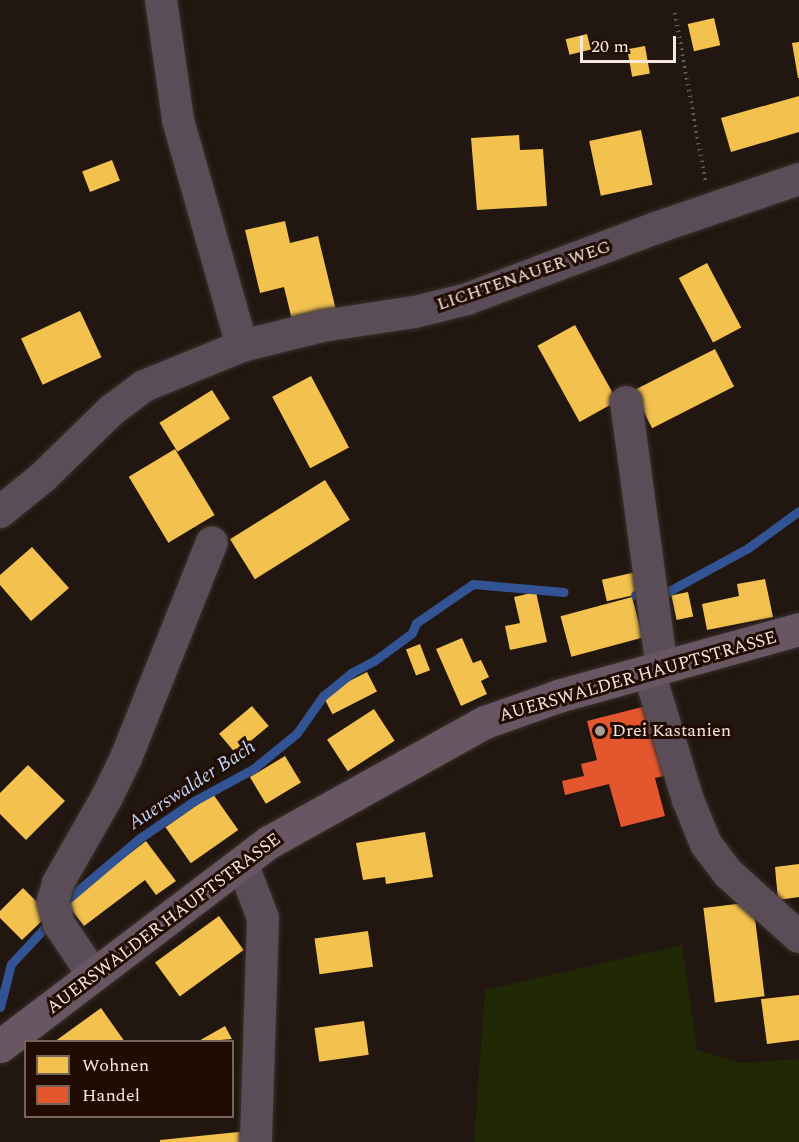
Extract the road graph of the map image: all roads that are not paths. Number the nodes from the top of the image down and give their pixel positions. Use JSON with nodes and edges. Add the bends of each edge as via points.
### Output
{"nodes":[{"id":1,"x":161,"y":0,"type":"edge"},
{"id":2,"x":799,"y":179,"type":"edge"},
{"id":3,"x":242,"y":346,"type":"junction"},
{"id":4,"x":626,"y":402,"type":"dead end"},
{"id":5,"x":0,"y":512,"type":"edge"},
{"id":6,"x":212,"y":542,"type":"dead end"},
{"id":7,"x":799,"y":629,"type":"edge"},
{"id":8,"x":656,"y":670,"type":"junction"},
{"id":9,"x":242,"y":863,"type":"junction"},
{"id":10,"x":799,"y":937,"type":"edge"},
{"id":11,"x":93,"y":975,"type":"junction"},
{"id":12,"x":0,"y":1046,"type":"edge"},
{"id":13,"x":256,"y":1142,"type":"edge"}],
"edges":[{"from":1,"to":3,"type":"street","via":[[178,120]]},
{"from":2,"to":3,"type":"street","name":"LICHTENAUER WEG","via":[[467,299],[415,312],[322,326]]},
{"from":3,"to":5,"type":"street","name":"LICHTENAUER WEG","via":[[144,386],[112,410],[43,477]]},
{"from":4,"to":8,"type":"street","via":[[648,557]]},
{"from":6,"to":11,"type":"street","via":[[126,758],[58,883],[56,912]]},
{"from":7,"to":8,"type":"main road","name":"AUERSWALDER HAUPTSTRASSE"},
{"from":8,"to":9,"type":"main road","name":"AUERSWALDER HAUPTSTRASSE","via":[[558,696],[485,722],[269,843]]},
{"from":8,"to":10,"type":"street","via":[[688,800],[706,844],[729,874]]},
{"from":9,"to":11,"type":"main road","name":"AUERSWALDER HAUPTSTRASSE"},
{"from":9,"to":13,"type":"street","via":[[263,918]]},
{"from":11,"to":12,"type":"main road","name":"AUERSWALDER HAUPTSTRASSE"}]}
